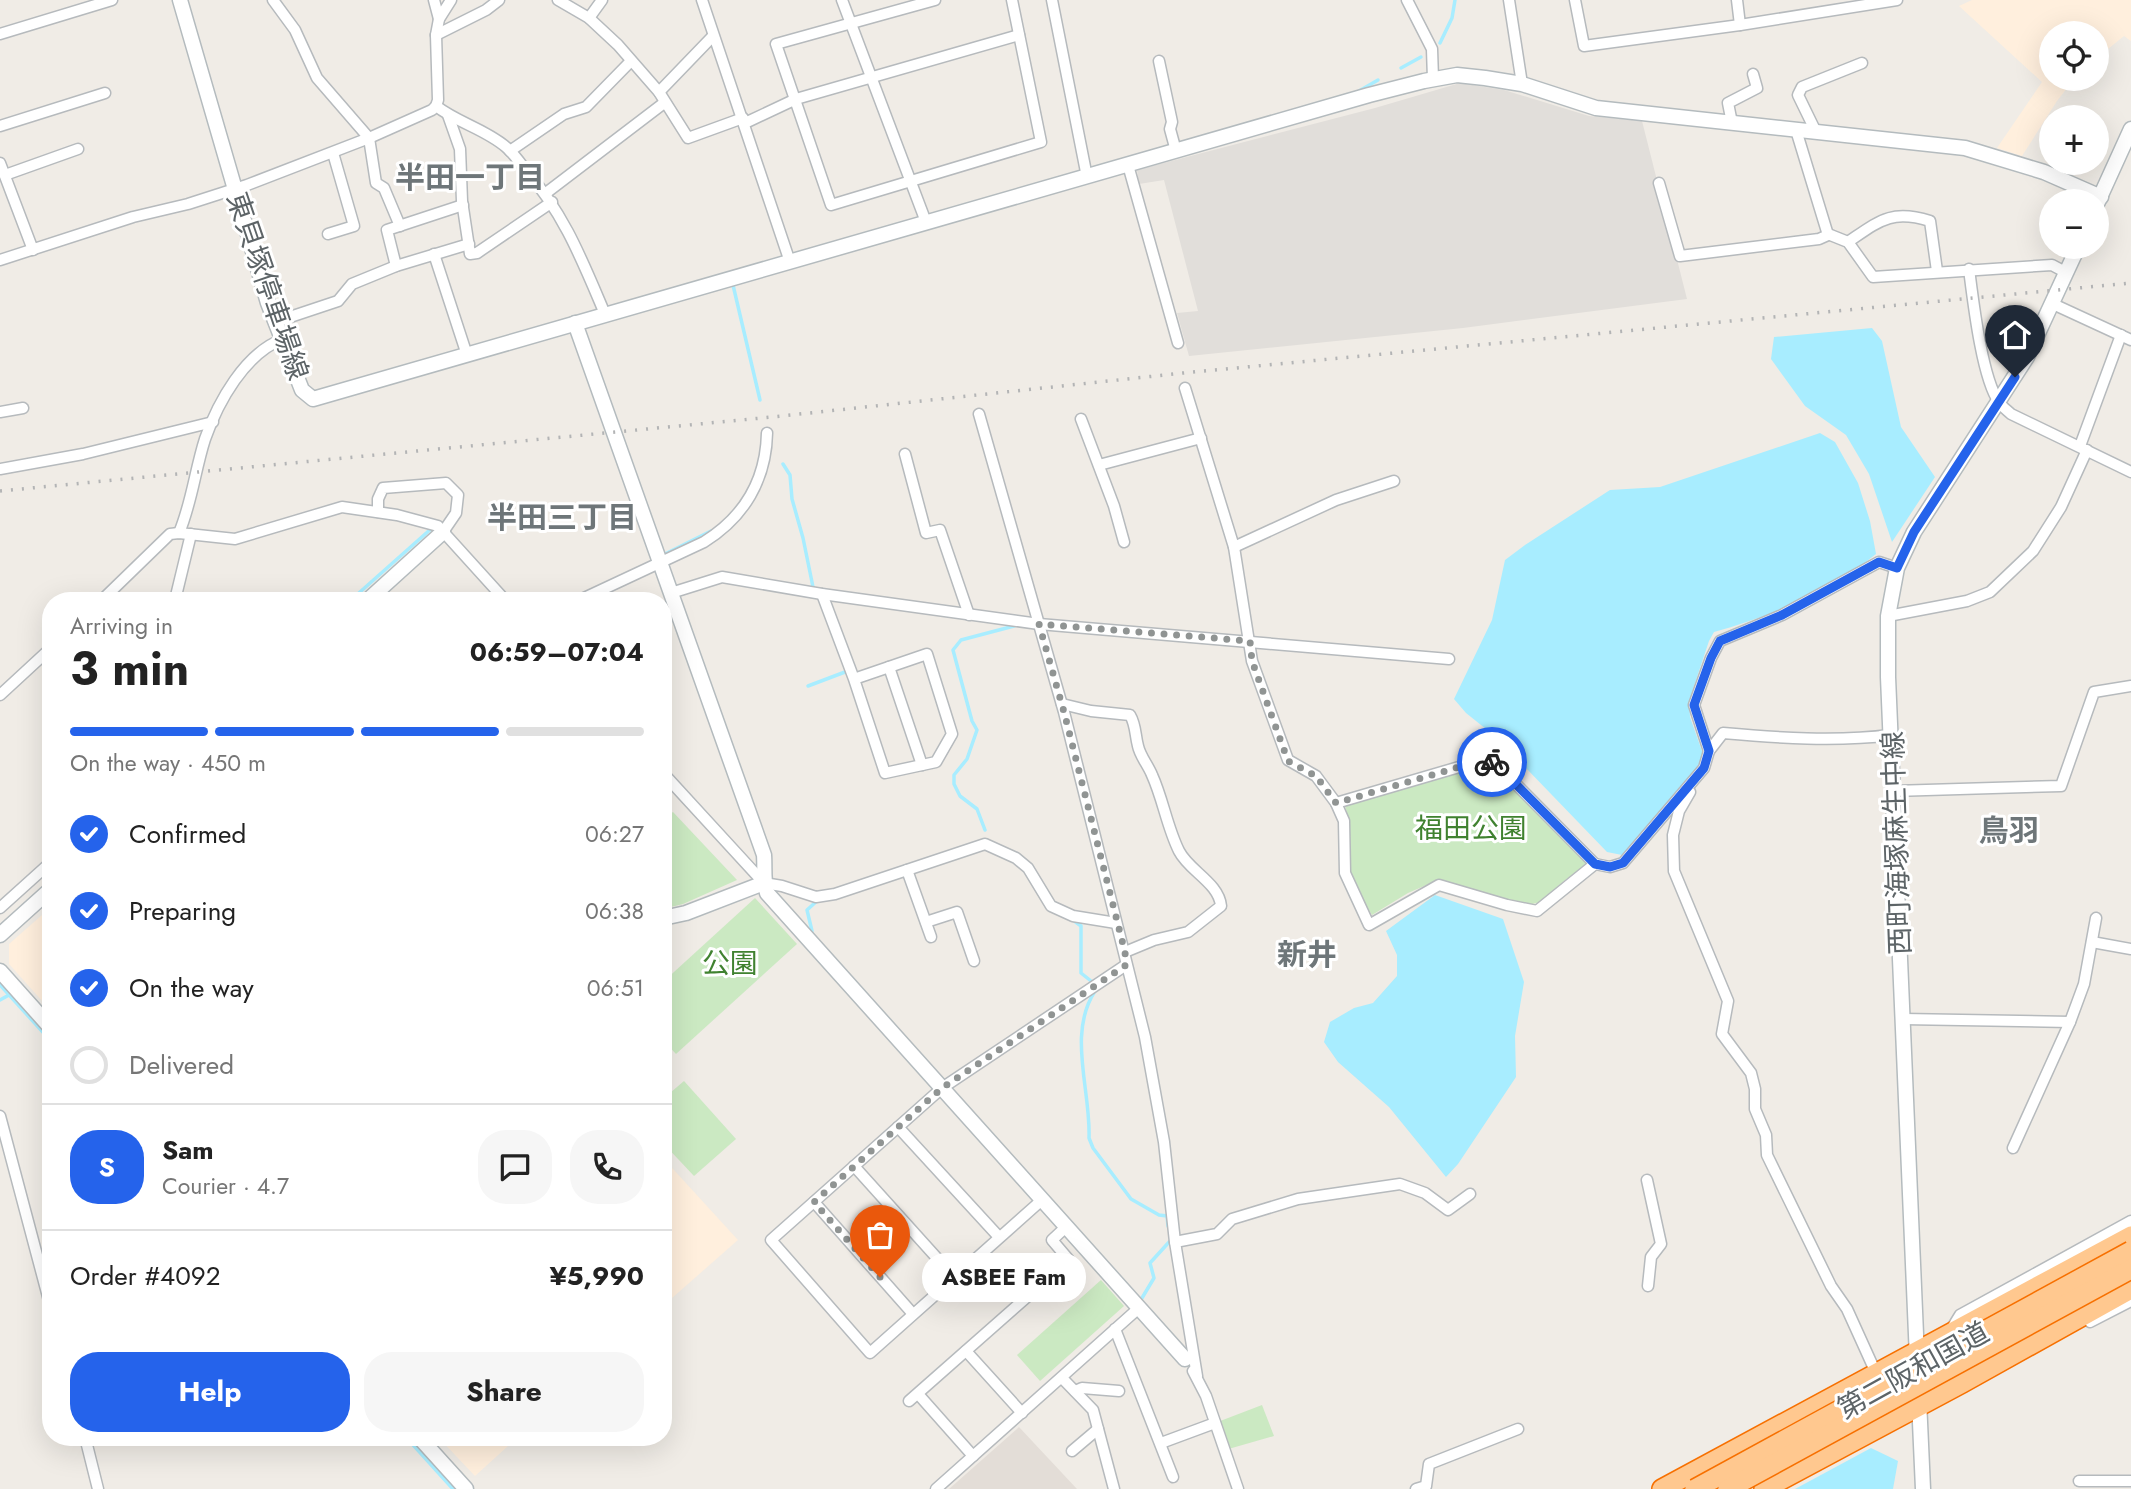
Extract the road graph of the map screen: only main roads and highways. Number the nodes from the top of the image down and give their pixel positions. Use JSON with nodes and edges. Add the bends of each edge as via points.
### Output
{"nodes":[{"id":1,"x":2131,"y":1236,"type":"edge"},
{"id":2,"x":2131,"y":1251,"type":"edge"},
{"id":3,"x":2131,"y":1269,"type":"edge"},
{"id":4,"x":2131,"y":1289,"type":"edge"},
{"id":5,"x":1662,"y":1489,"type":"edge"},
{"id":6,"x":1695,"y":1489,"type":"edge"},
{"id":7,"x":1728,"y":1489,"type":"edge"},
{"id":8,"x":1764,"y":1489,"type":"edge"}],
"edges":[{"from":1,"to":5,"type":"highway"},
{"from":2,"to":6,"type":"highway","name":"第二阪和国道","bridge":true},
{"from":3,"to":7,"type":"highway","name":"第二阪和国道","bridge":true},
{"from":4,"to":8,"type":"highway"}]}
